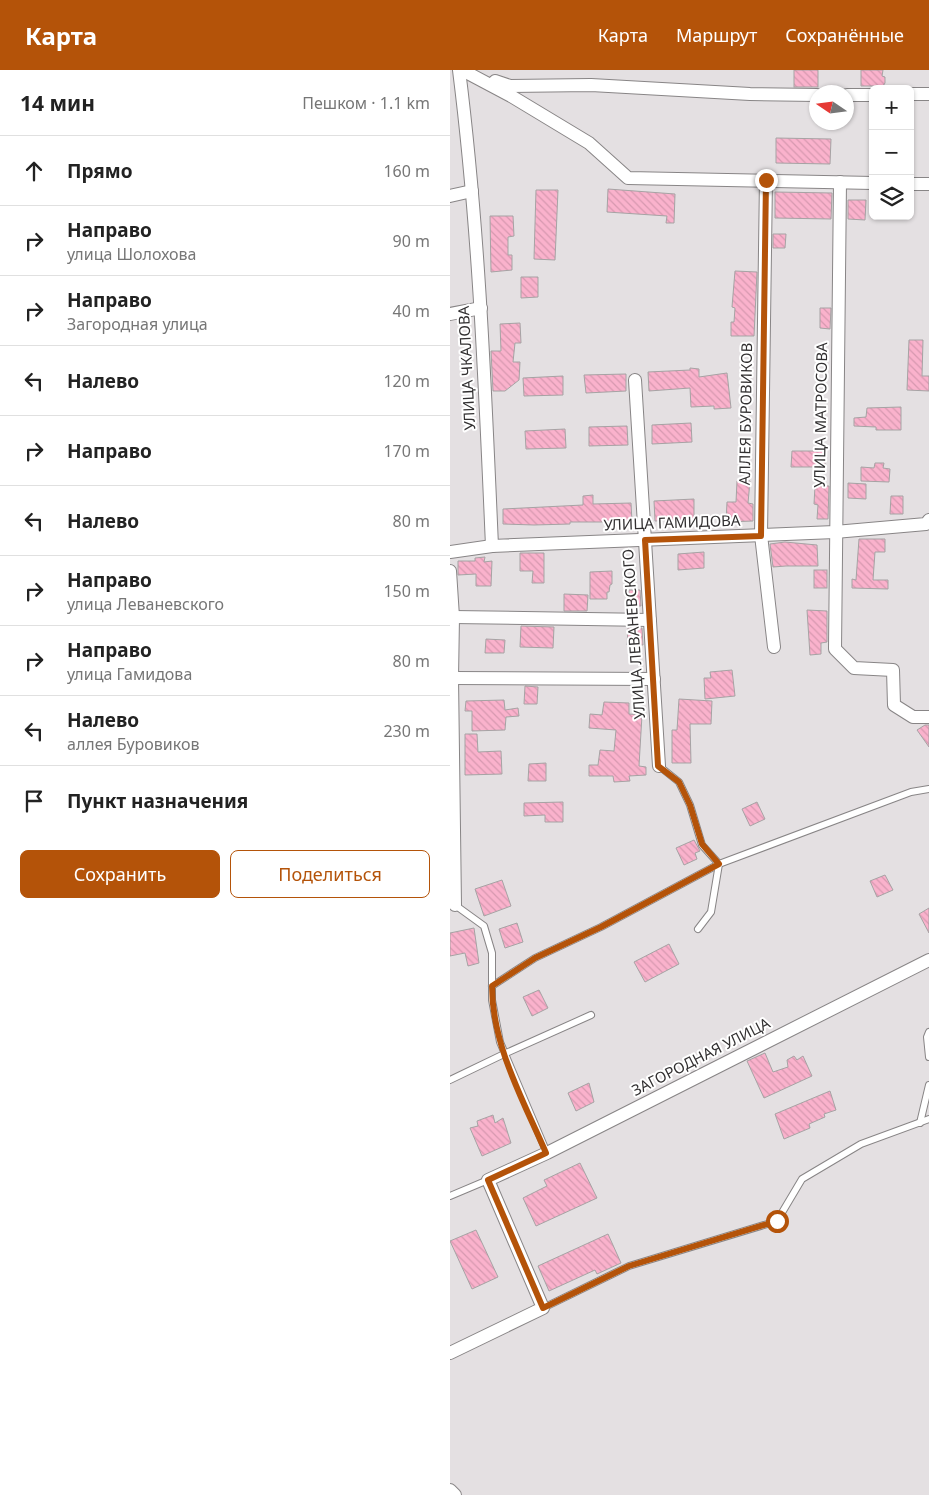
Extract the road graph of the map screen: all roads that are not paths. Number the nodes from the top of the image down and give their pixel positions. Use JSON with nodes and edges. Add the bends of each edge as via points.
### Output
{"nodes":[{"id":1,"x":460,"y":70,"type":"edge"},
{"id":2,"x":450,"y":73,"type":"edge"},
{"id":3,"x":809,"y":94,"type":"edge"},
{"id":4,"x":869,"y":94,"type":"edge"},
{"id":5,"x":914,"y":94,"type":"edge"},
{"id":6,"x":929,"y":94,"type":"edge"},
{"id":7,"x":854,"y":95,"type":"edge"},
{"id":8,"x":766,"y":180,"type":"junction"},
{"id":9,"x":840,"y":182,"type":"junction"},
{"id":10,"x":869,"y":183,"type":"edge"},
{"id":11,"x":914,"y":184,"type":"edge"},
{"id":12,"x":929,"y":184,"type":"edge"},
{"id":13,"x":472,"y":191,"type":"junction"},
{"id":14,"x":450,"y":196,"type":"edge"},
{"id":15,"x":481,"y":308,"type":"junction"},
{"id":16,"x":450,"y":314,"type":"edge"},
{"id":17,"x":635,"y":380,"type":"dead end"},
{"id":18,"x":927,"y":522,"type":"edge"},
{"id":19,"x":835,"y":532,"type":"junction"},
{"id":20,"x":761,"y":536,"type":"junction"},
{"id":21,"x":645,"y":540,"type":"junction"},
{"id":22,"x":492,"y":546,"type":"junction"},
{"id":23,"x":450,"y":552,"type":"edge"},
{"id":24,"x":450,"y":571,"type":"edge"},
{"id":25,"x":453,"y":617,"type":"junction"},
{"id":26,"x":650,"y":620,"type":"junction"},
{"id":27,"x":774,"y":647,"type":"dead end"},
{"id":28,"x":452,"y":678,"type":"junction"},
{"id":29,"x":654,"y":679,"type":"junction"},
{"id":30,"x":929,"y":717,"type":"edge"},
{"id":31,"x":658,"y":766,"type":"joint"},
{"id":32,"x":929,"y":790,"type":"edge"},
{"id":33,"x":719,"y":864,"type":"junction"},
{"id":34,"x":455,"y":905,"type":"joint"},
{"id":35,"x":698,"y":929,"type":"dead end"},
{"id":36,"x":929,"y":960,"type":"edge"},
{"id":37,"x":492,"y":986,"type":"junction"},
{"id":38,"x":591,"y":1015,"type":"dead end"},
{"id":39,"x":929,"y":1032,"type":"edge"},
{"id":40,"x":504,"y":1054,"type":"junction"},
{"id":41,"x":929,"y":1056,"type":"edge"},
{"id":42,"x":450,"y":1080,"type":"edge"},
{"id":43,"x":929,"y":1085,"type":"edge"},
{"id":44,"x":929,"y":1119,"type":"edge"},
{"id":45,"x":920,"y":1123,"type":"junction"},
{"id":46,"x":546,"y":1153,"type":"junction"},
{"id":47,"x":488,"y":1180,"type":"junction"},
{"id":48,"x":450,"y":1196,"type":"edge"},
{"id":49,"x":543,"y":1308,"type":"junction"},
{"id":50,"x":450,"y":1353,"type":"edge"},
{"id":51,"x":450,"y":1490,"type":"edge"},
{"id":52,"x":455,"y":1495,"type":"edge"}],
"edges":[{"from":1,"to":2,"type":"street"},
{"from":1,"to":3,"type":"street","via":[[510,86],[591,84],[750,94]]},
{"from":1,"to":8,"type":"street","via":[[589,143],[628,178]]},
{"from":1,"to":13,"type":"street","name":"УЛИЦА ЧКАЛОВА"},
{"from":4,"to":7,"type":"street"},
{"from":5,"to":6,"type":"street"},
{"from":8,"to":9,"type":"street"},
{"from":8,"to":20,"type":"street","name":"АЛЛЕЯ БУРОВИКОВ"},
{"from":9,"to":10,"type":"street"},
{"from":9,"to":19,"type":"street","name":"УЛИЦА МАТРОСОВА"},
{"from":11,"to":12,"type":"street"},
{"from":13,"to":14,"type":"street"},
{"from":13,"to":15,"type":"street","name":"УЛИЦА ЧКАЛОВА"},
{"from":15,"to":16,"type":"street"},
{"from":15,"to":22,"type":"street","name":"УЛИЦА ЧКАЛОВА"},
{"from":17,"to":21,"type":"street","name":"УЛИЦА ЛЕВАНЕВСКОГО"},
{"from":18,"to":19,"type":"street","name":"УЛИЦА ГАМИДОВА"},
{"from":19,"to":20,"type":"street","name":"УЛИЦА ГАМИДОВА"},
{"from":19,"to":30,"type":"street","name":"УЛИЦА МАТРОСОВА","via":[[834,649],[854,668],[893,670],[894,705],[913,717]]},
{"from":20,"to":21,"type":"street","name":"УЛИЦА ГАМИДОВА"},
{"from":20,"to":27,"type":"street","name":"АЛЛЕЯ БУРОВИКОВ"},
{"from":21,"to":22,"type":"street","name":"УЛИЦА ГАМИДОВА"},
{"from":21,"to":26,"type":"street","name":"УЛИЦА ЛЕВАНЕВСКОГО"},
{"from":22,"to":23,"type":"street","name":"УЛИЦА ГАМИДОВА"},
{"from":24,"to":25,"type":"street"},
{"from":25,"to":26,"type":"street"},
{"from":25,"to":28,"type":"street"},
{"from":26,"to":29,"type":"street","name":"УЛИЦА ЛЕВАНЕВСКОГО"},
{"from":28,"to":29,"type":"street"},
{"from":28,"to":34,"type":"street"},
{"from":29,"to":31,"type":"street","name":"УЛИЦА ЛЕВАНЕВСКОГО"},
{"from":31,"to":33,"type":"lane","via":[[679,782],[702,844]]},
{"from":32,"to":33,"type":"lane","via":[[911,792]]},
{"from":33,"to":35,"type":"lane","via":[[711,912]]},
{"from":33,"to":37,"type":"lane","via":[[535,958]]},
{"from":34,"to":37,"type":"lane","via":[[484,926],[492,954]]},
{"from":36,"to":46,"type":"street","name":"ЗАГОРОДНАЯ УЛИЦА"},
{"from":37,"to":40,"type":"lane","via":[[493,1008]]},
{"from":38,"to":40,"type":"lane"},
{"from":39,"to":41,"type":"lane"},
{"from":40,"to":42,"type":"lane"},
{"from":40,"to":46,"type":"lane"},
{"from":43,"to":45,"type":"lane"},
{"from":44,"to":45,"type":"lane"},
{"from":45,"to":49,"type":"lane","via":[[861,1144],[802,1179],[777,1221],[629,1266]]},
{"from":46,"to":47,"type":"street","name":"ЗАГОРОДНАЯ УЛИЦА"},
{"from":47,"to":48,"type":"lane"},
{"from":47,"to":49,"type":"street"},
{"from":49,"to":50,"type":"street"},
{"from":51,"to":52,"type":"street"}]}
